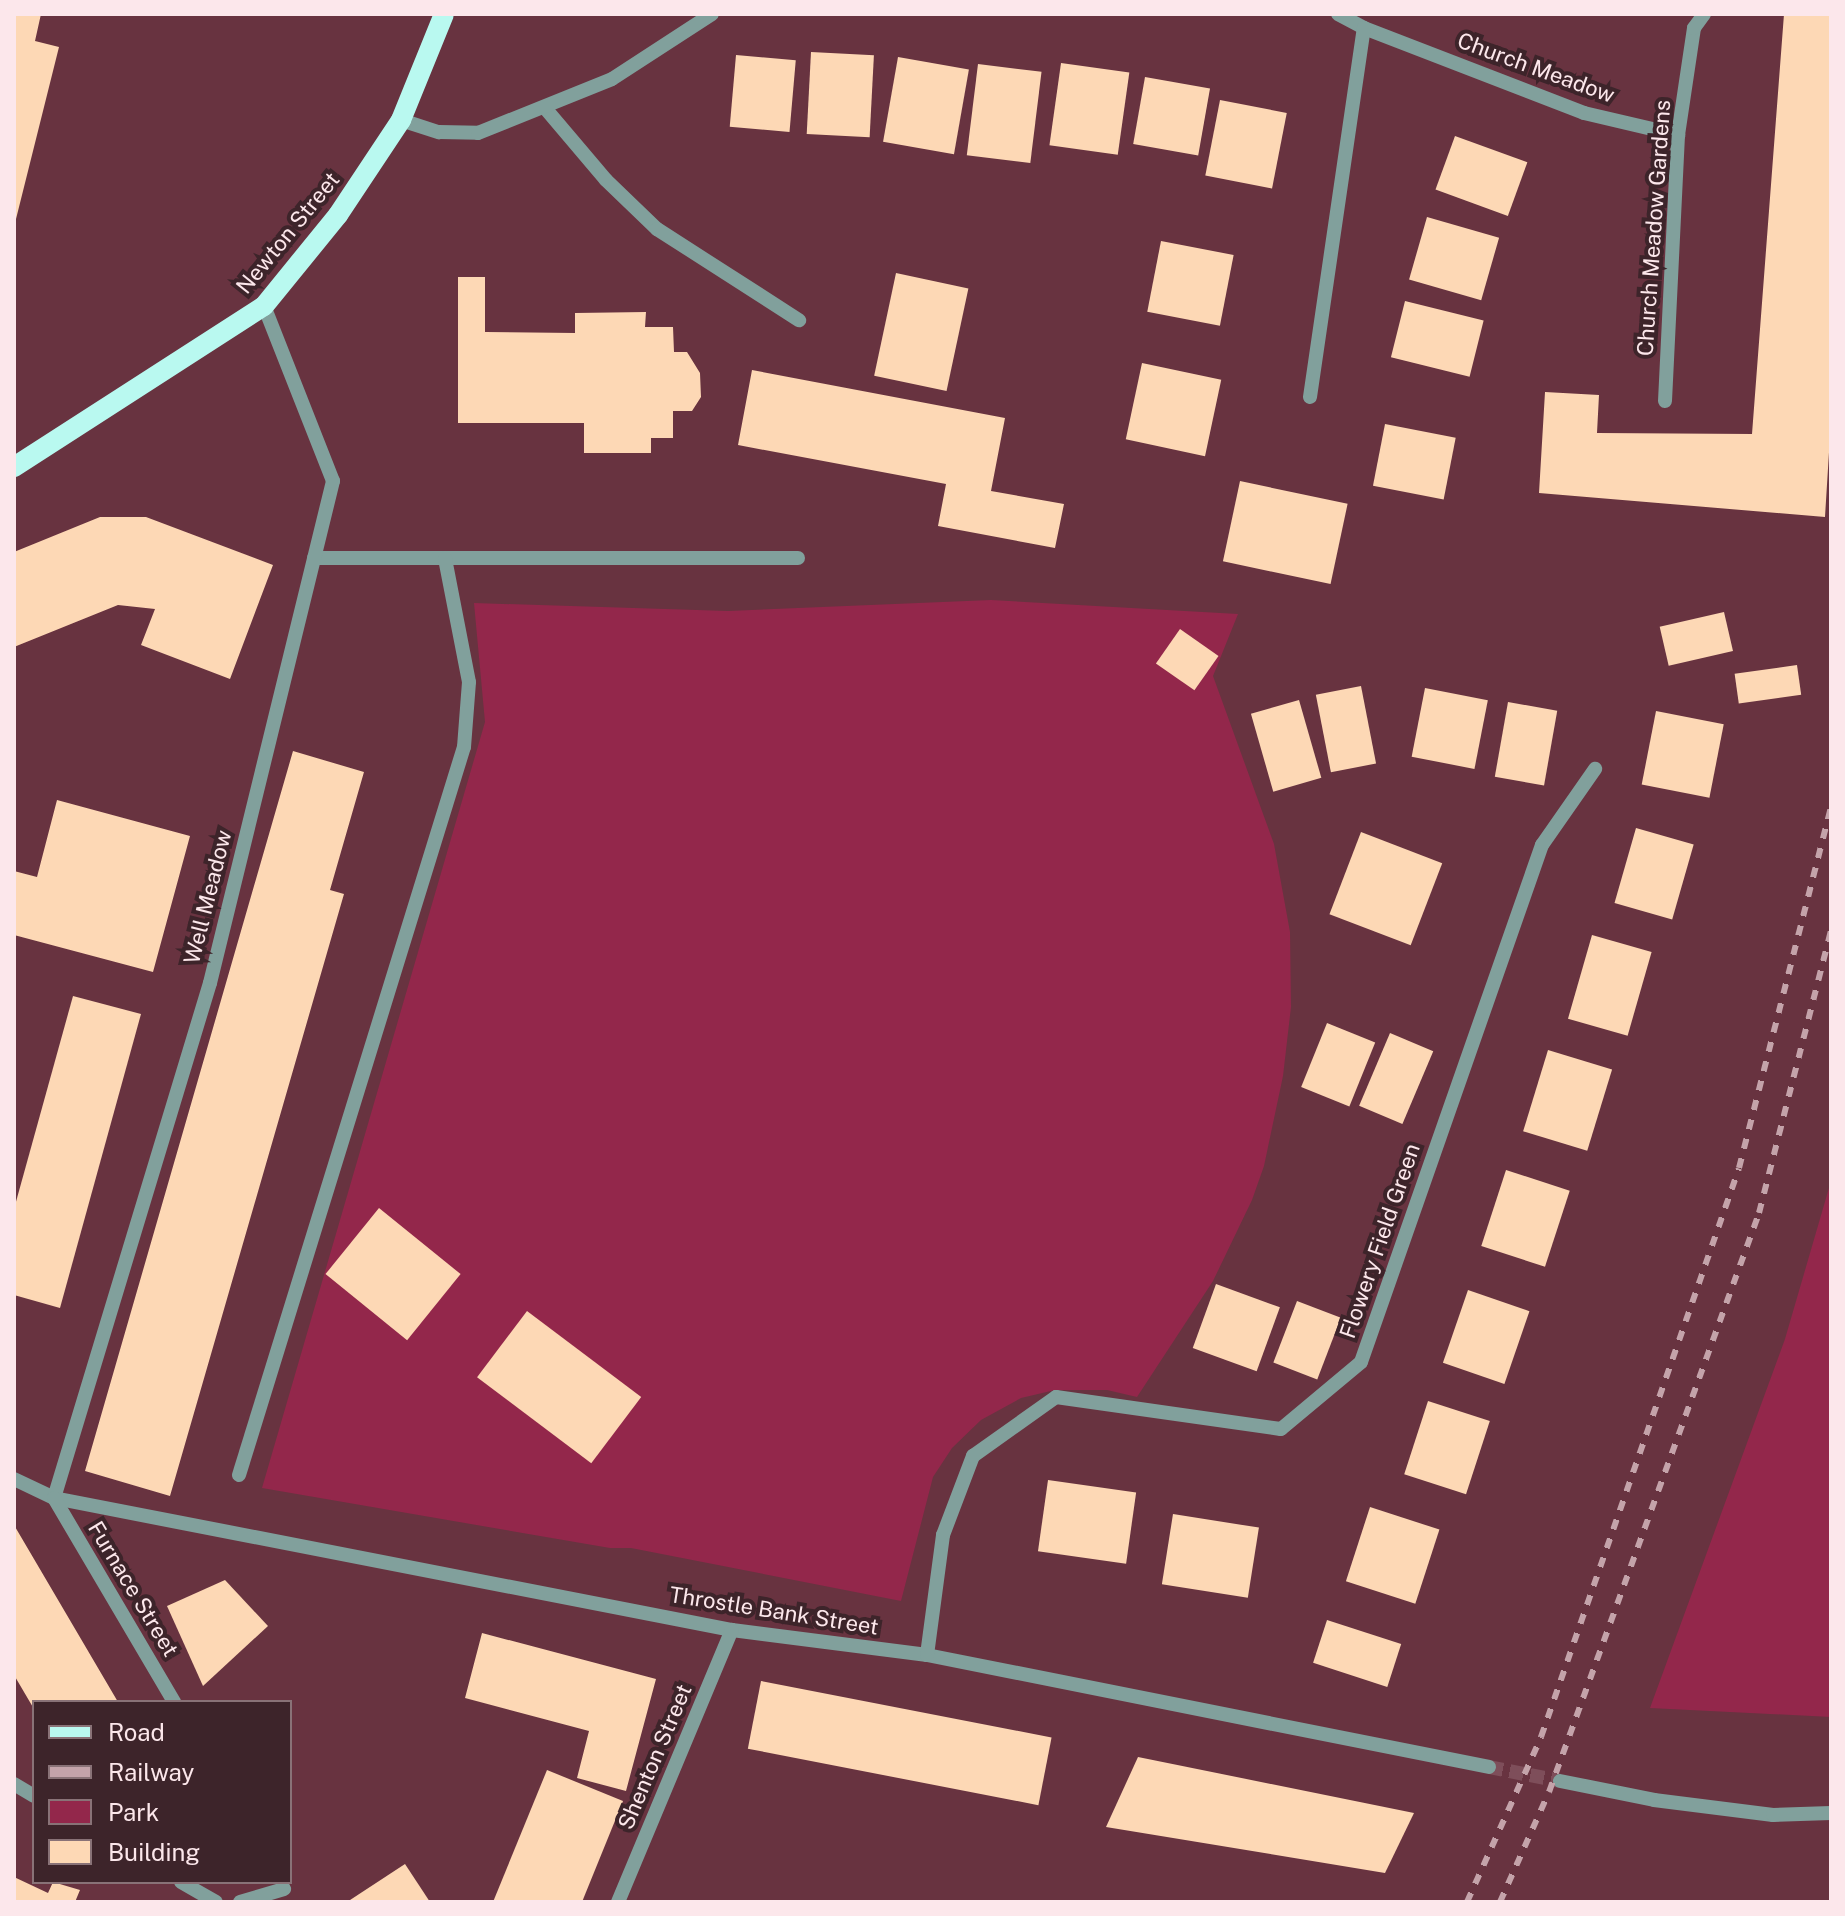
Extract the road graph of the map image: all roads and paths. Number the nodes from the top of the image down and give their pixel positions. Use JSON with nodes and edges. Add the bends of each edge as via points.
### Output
{"nodes":[{"id":1,"x":444,"y":14,"type":"edge"},
{"id":2,"x":712,"y":14,"type":"edge"},
{"id":3,"x":1338,"y":14,"type":"edge"},
{"id":4,"x":1704,"y":14,"type":"edge"},
{"id":5,"x":1364,"y":28,"type":"junction"},
{"id":6,"x":545,"y":108,"type":"junction"},
{"id":7,"x":401,"y":120,"type":"junction"},
{"id":8,"x":1678,"y":135,"type":"junction"},
{"id":9,"x":264,"y":306,"type":"junction"},
{"id":10,"x":799,"y":320,"type":"dead end"},
{"id":11,"x":1310,"y":397,"type":"dead end"},
{"id":12,"x":1665,"y":401,"type":"dead end"},
{"id":13,"x":14,"y":467,"type":"edge"},
{"id":14,"x":314,"y":558,"type":"junction"},
{"id":15,"x":445,"y":558,"type":"junction"},
{"id":16,"x":798,"y":558,"type":"dead end"},
{"id":17,"x":1595,"y":769,"type":"dead end"},
{"id":18,"x":239,"y":1475,"type":"dead end"},
{"id":19,"x":14,"y":1479,"type":"edge"},
{"id":20,"x":54,"y":1498,"type":"junction"},
{"id":21,"x":732,"y":1630,"type":"junction"},
{"id":22,"x":927,"y":1655,"type":"junction"},
{"id":23,"x":173,"y":1700,"type":"edge"},
{"id":24,"x":1489,"y":1767,"type":"tunnel mouth"},
{"id":25,"x":1560,"y":1781,"type":"tunnel mouth"},
{"id":26,"x":14,"y":1784,"type":"edge"},
{"id":27,"x":32,"y":1795,"type":"edge"},
{"id":28,"x":1831,"y":1813,"type":"edge"},
{"id":29,"x":184,"y":1884,"type":"edge"},
{"id":30,"x":286,"y":1891,"type":"edge"},
{"id":31,"x":216,"y":1902,"type":"edge"},
{"id":32,"x":240,"y":1902,"type":"edge"},
{"id":33,"x":618,"y":1902,"type":"edge"}],
"edges":[{"from":1,"to":7,"type":"main road","name":"Newton Street"},
{"from":2,"to":6,"type":"street","via":[[612,79]]},
{"from":3,"to":5,"type":"street","name":"Church Meadow"},
{"from":4,"to":8,"type":"street","name":"Church Meadow Gardens","via":[[1694,28]]},
{"from":5,"to":8,"type":"street","name":"Church Meadow","via":[[1584,113]]},
{"from":5,"to":11,"type":"street"},
{"from":6,"to":7,"type":"street","via":[[478,133],[439,132]]},
{"from":6,"to":10,"type":"street","via":[[606,180],[657,229]]},
{"from":7,"to":9,"type":"main road","name":"Newton Street","via":[[338,215]]},
{"from":8,"to":12,"type":"street","name":"Church Meadow Gardens"},
{"from":9,"to":13,"type":"main road","name":"Newton Street"},
{"from":9,"to":14,"type":"street","name":"Well Meadow","via":[[333,481]]},
{"from":14,"to":15,"type":"street"},
{"from":14,"to":20,"type":"street","name":"Well Meadow","via":[[210,983]]},
{"from":15,"to":16,"type":"street"},
{"from":15,"to":18,"type":"street","via":[[469,682],[464,747]]},
{"from":17,"to":22,"type":"street","name":"Flowery Field Green","via":[[1542,845],[1361,1362],[1281,1429],[1056,1397],[973,1456],[943,1535]]},
{"from":19,"to":20,"type":"street","name":"Throstle Bank Street"},
{"from":20,"to":21,"type":"street","name":"Throstle Bank Street"},
{"from":20,"to":23,"type":"street","name":"Furnace Street"},
{"from":21,"to":22,"type":"street","name":"Throstle Bank Street"},
{"from":21,"to":33,"type":"street","name":"Shenton Street"},
{"from":22,"to":24,"type":"street","name":"Throstle Bank Street"},
{"from":25,"to":28,"type":"street","via":[[1773,1815]]},
{"from":26,"to":27,"type":"street"},
{"from":29,"to":31,"type":"street"},
{"from":30,"to":32,"type":"street"}]}
